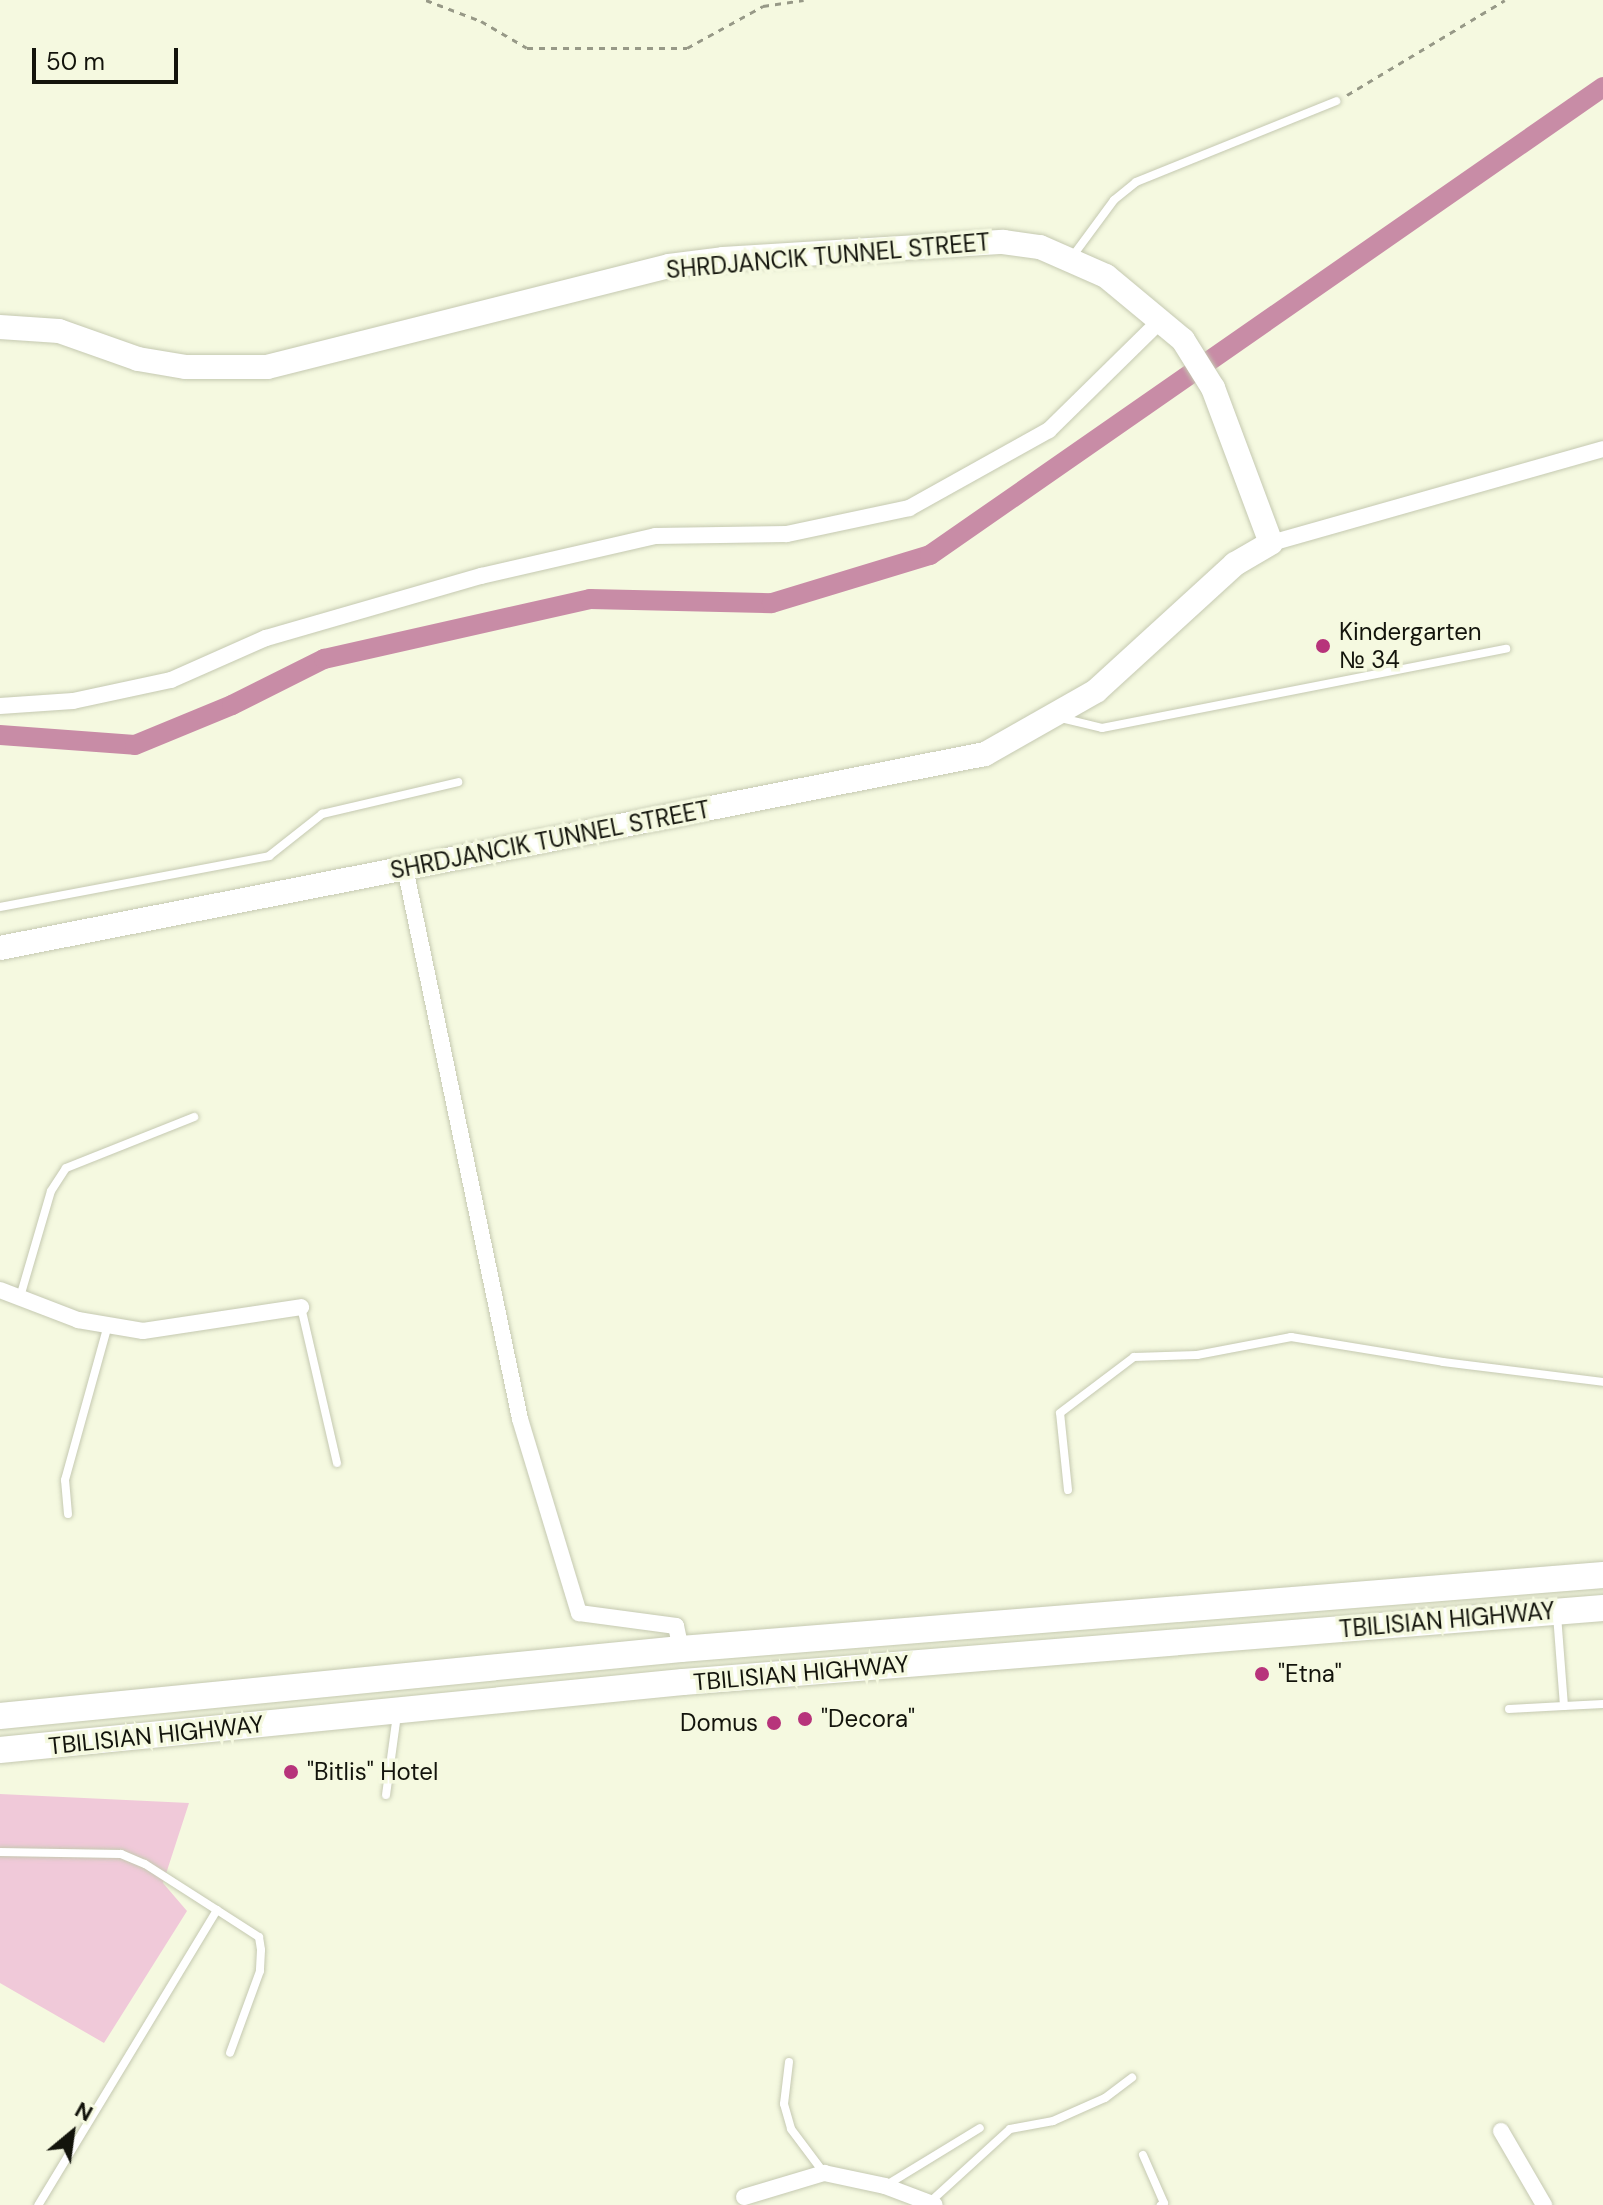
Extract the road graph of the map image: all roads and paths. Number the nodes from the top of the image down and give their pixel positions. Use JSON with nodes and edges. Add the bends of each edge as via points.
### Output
{"nodes":[{"id":1,"x":426,"y":0,"type":"edge"},
{"id":2,"x":804,"y":0,"type":"edge"},
{"id":3,"x":1505,"y":0,"type":"edge"},
{"id":4,"x":1336,"y":101,"type":"joint"},
{"id":5,"x":1071,"y":259,"type":"junction"},
{"id":6,"x":1161,"y":320,"type":"junction"},
{"id":7,"x":0,"y":327,"type":"edge"},
{"id":8,"x":1603,"y":449,"type":"edge"},
{"id":9,"x":1271,"y":543,"type":"junction"},
{"id":10,"x":1506,"y":649,"type":"dead end"},
{"id":11,"x":0,"y":706,"type":"edge"},
{"id":12,"x":1052,"y":716,"type":"junction"},
{"id":13,"x":458,"y":782,"type":"dead end"},
{"id":14,"x":405,"y":868,"type":"junction"},
{"id":15,"x":0,"y":907,"type":"edge"},
{"id":16,"x":0,"y":948,"type":"edge"},
{"id":17,"x":194,"y":1117,"type":"dead end"},
{"id":18,"x":0,"y":1290,"type":"edge"},
{"id":19,"x":19,"y":1298,"type":"junction"},
{"id":20,"x":301,"y":1307,"type":"joint"},
{"id":21,"x":108,"y":1325,"type":"junction"},
{"id":22,"x":1603,"y":1382,"type":"edge"},
{"id":23,"x":337,"y":1463,"type":"dead end"},
{"id":24,"x":1068,"y":1490,"type":"dead end"},
{"id":25,"x":68,"y":1514,"type":"dead end"},
{"id":26,"x":1603,"y":1575,"type":"edge"},
{"id":27,"x":1603,"y":1608,"type":"edge"},
{"id":28,"x":1557,"y":1611,"type":"junction"},
{"id":29,"x":681,"y":1649,"type":"junction"},
{"id":30,"x":1603,"y":1704,"type":"edge"},
{"id":31,"x":1564,"y":1706,"type":"junction"},
{"id":32,"x":1509,"y":1709,"type":"dead end"},
{"id":33,"x":397,"y":1711,"type":"junction"},
{"id":34,"x":0,"y":1716,"type":"edge"},
{"id":35,"x":0,"y":1750,"type":"edge"},
{"id":36,"x":386,"y":1795,"type":"dead end"},
{"id":37,"x":0,"y":1852,"type":"edge"},
{"id":38,"x":217,"y":1910,"type":"junction"},
{"id":39,"x":230,"y":2053,"type":"dead end"},
{"id":40,"x":789,"y":2062,"type":"dead end"},
{"id":41,"x":1132,"y":2078,"type":"dead end"},
{"id":42,"x":980,"y":2128,"type":"dead end"},
{"id":43,"x":1501,"y":2131,"type":"dead end"},
{"id":44,"x":1143,"y":2155,"type":"dead end"},
{"id":45,"x":824,"y":2173,"type":"junction"},
{"id":46,"x":885,"y":2186,"type":"junction"},
{"id":47,"x":744,"y":2197,"type":"dead end"},
{"id":48,"x":932,"y":2203,"type":"edge"},
{"id":49,"x":38,"y":2205,"type":"edge"},
{"id":50,"x":1161,"y":2205,"type":"edge"},
{"id":51,"x":1544,"y":2205,"type":"edge"}],
"edges":[{"from":1,"to":2,"type":"path","via":[[481,21],[527,48],[687,48],[763,6]]},
{"from":3,"to":4,"type":"path"},
{"from":4,"to":5,"type":"lane","via":[[1136,182],[1114,200]]},
{"from":5,"to":6,"type":"street","name":"SHRDJANCIK TUNNEL STREET","via":[[1106,276]]},
{"from":5,"to":7,"type":"street","name":"SHRDJANCIK TUNNEL STREET","via":[[1040,247],[1003,242],[669,266],[267,367],[186,367],[138,359],[59,331]]},
{"from":6,"to":9,"type":"street","name":"SHRDJANCIK TUNNEL STREET","via":[[1183,340],[1213,388]]},
{"from":6,"to":11,"type":"street","via":[[1049,430],[909,508],[787,534],[655,536],[481,576],[266,638],[171,680],[73,701]]},
{"from":8,"to":9,"type":"street","name":"SHRDJANCIK TUNNEL STREET"},
{"from":9,"to":12,"type":"street","name":"SHRDJANCIK TUNNEL STREET","via":[[1235,564],[1096,691]]},
{"from":10,"to":12,"type":"lane","via":[[1102,728]]},
{"from":12,"to":14,"type":"street","name":"SHRDJANCIK TUNNEL STREET","via":[[985,754]]},
{"from":13,"to":15,"type":"lane","via":[[322,814],[269,856]]},
{"from":14,"to":16,"type":"street","name":"SHRDJANCIK TUNNEL STREET"},
{"from":14,"to":29,"type":"street","via":[[520,1419],[579,1613],[676,1626]]},
{"from":17,"to":19,"type":"lane","via":[[66,1168],[51,1191]]},
{"from":18,"to":19,"type":"street"},
{"from":19,"to":21,"type":"street"},
{"from":20,"to":21,"type":"street","via":[[143,1331]]},
{"from":20,"to":23,"type":"lane"},
{"from":21,"to":25,"type":"lane","via":[[65,1480]]},
{"from":22,"to":24,"type":"lane","via":[[1291,1337],[1197,1355],[1134,1357],[1060,1413]]},
{"from":26,"to":29,"type":"main road","name":"TBILISIAN HIGHWAY"},
{"from":27,"to":28,"type":"main road","name":"TBILISIAN HIGHWAY"},
{"from":28,"to":31,"type":"lane"},
{"from":28,"to":33,"type":"main road","name":"TBILISIAN HIGHWAY"},
{"from":29,"to":34,"type":"main road","name":"TBILISIAN HIGHWAY"},
{"from":30,"to":31,"type":"lane"},
{"from":31,"to":32,"type":"lane"},
{"from":33,"to":35,"type":"main road","name":"TBILISIAN HIGHWAY"},
{"from":33,"to":36,"type":"lane"},
{"from":37,"to":38,"type":"lane","via":[[121,1854]]},
{"from":38,"to":39,"type":"lane","via":[[259,1937],[261,1950],[260,1971]]},
{"from":38,"to":49,"type":"lane"},
{"from":40,"to":45,"type":"lane","via":[[784,2104],[791,2129]]},
{"from":41,"to":48,"type":"lane","via":[[1105,2098],[1053,2121],[1010,2129]]},
{"from":42,"to":46,"type":"lane"},
{"from":43,"to":51,"type":"street"},
{"from":44,"to":50,"type":"lane"},
{"from":45,"to":46,"type":"street"},
{"from":45,"to":47,"type":"street"},
{"from":46,"to":48,"type":"street"}]}
